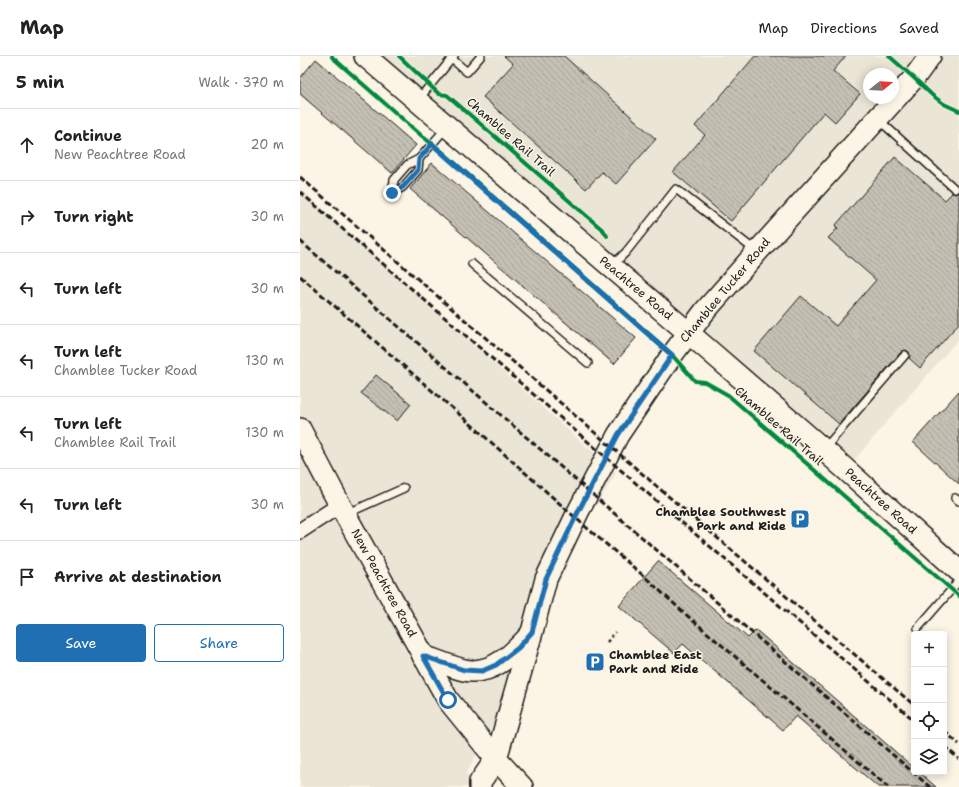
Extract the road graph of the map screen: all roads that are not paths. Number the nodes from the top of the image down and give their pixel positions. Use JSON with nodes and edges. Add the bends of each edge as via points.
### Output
{"nodes":[{"id":1,"x":365,"y":56,"type":"edge"},
{"id":2,"x":481,"y":56,"type":"edge"},
{"id":3,"x":930,"y":56,"type":"edge"},
{"id":4,"x":453,"y":57,"type":"edge"},
{"id":5,"x":418,"y":100,"type":"junction"},
{"id":6,"x":877,"y":118,"type":"junction"},
{"id":7,"x":447,"y":126,"type":"junction"},
{"id":8,"x":419,"y":159,"type":"junction"},
{"id":9,"x":955,"y":188,"type":"dead end"},
{"id":10,"x":757,"y":252,"type":"junction"},
{"id":11,"x":472,"y":264,"type":"dead end"},
{"id":12,"x":612,"y":267,"type":"junction"},
{"id":13,"x":688,"y":332,"type":"junction"},
{"id":14,"x":905,"y":355,"type":"dead end"},
{"id":15,"x":588,"y":363,"type":"dead end"},
{"id":16,"x":300,"y":429,"type":"edge"},
{"id":17,"x":824,"y":450,"type":"junction"},
{"id":18,"x":404,"y":488,"type":"dead end"},
{"id":19,"x":343,"y":510,"type":"junction"},
{"id":20,"x":300,"y":531,"type":"edge"},
{"id":21,"x":959,"y":571,"type":"edge"},
{"id":22,"x":959,"y":581,"type":"edge"},
{"id":23,"x":918,"y":628,"type":"dead end"},
{"id":24,"x":532,"y":632,"type":"junction"},
{"id":25,"x":423,"y":656,"type":"junction"},
{"id":26,"x":496,"y":759,"type":"junction"},
{"id":27,"x":480,"y":787,"type":"edge"},
{"id":28,"x":503,"y":787,"type":"edge"},
{"id":29,"x":522,"y":787,"type":"edge"}],
"edges":[{"from":1,"to":5,"type":"street","name":"Peachtree Road"},
{"from":2,"to":4,"type":"lane","via":[[467,72]]},
{"from":3,"to":6,"type":"street","name":"Chamblee Tucker Road","via":[[914,78]]},
{"from":4,"to":5,"type":"lane"},
{"from":5,"to":7,"type":"street","name":"Peachtree Road"},
{"from":6,"to":9,"type":"lane"},
{"from":6,"to":10,"type":"street","name":"Chamblee Tucker Road"},
{"from":7,"to":8,"type":"lane"},
{"from":7,"to":12,"type":"street","name":"Peachtree Road"},
{"from":8,"to":8,"type":"lane","via":[[407,165],[394,180],[392,193],[403,187],[418,170]]},
{"from":10,"to":12,"type":"lane","via":[[676,189]]},
{"from":10,"to":13,"type":"street","name":"Chamblee Tucker Road"},
{"from":11,"to":15,"type":"lane"},
{"from":12,"to":13,"type":"street","name":"Peachtree Road"},
{"from":13,"to":17,"type":"street","name":"Peachtree Road"},
{"from":13,"to":24,"type":"street","name":"Chamblee Tucker Road","via":[[618,435],[546,579]]},
{"from":14,"to":17,"type":"lane"},
{"from":16,"to":19,"type":"street","name":"New Peachtree Road"},
{"from":17,"to":21,"type":"street","name":"Peachtree Road"},
{"from":18,"to":19,"type":"lane"},
{"from":19,"to":20,"type":"street"},
{"from":19,"to":25,"type":"street","name":"New Peachtree Road"},
{"from":22,"to":23,"type":"lane"},
{"from":24,"to":25,"type":"street","via":[[518,648],[496,665],[482,671],[464,670]]},
{"from":24,"to":26,"type":"street","name":"Chamblee Tucker Road"},
{"from":25,"to":26,"type":"street","name":"New Peachtree Road","via":[[448,700]]},
{"from":26,"to":27,"type":"street","name":"Chamblee Tucker Road","via":[[480,782]]},
{"from":26,"to":28,"type":"street","name":"Chamblee Tucker Road"},
{"from":26,"to":29,"type":"street","name":"New Peachtree Road"}]}
